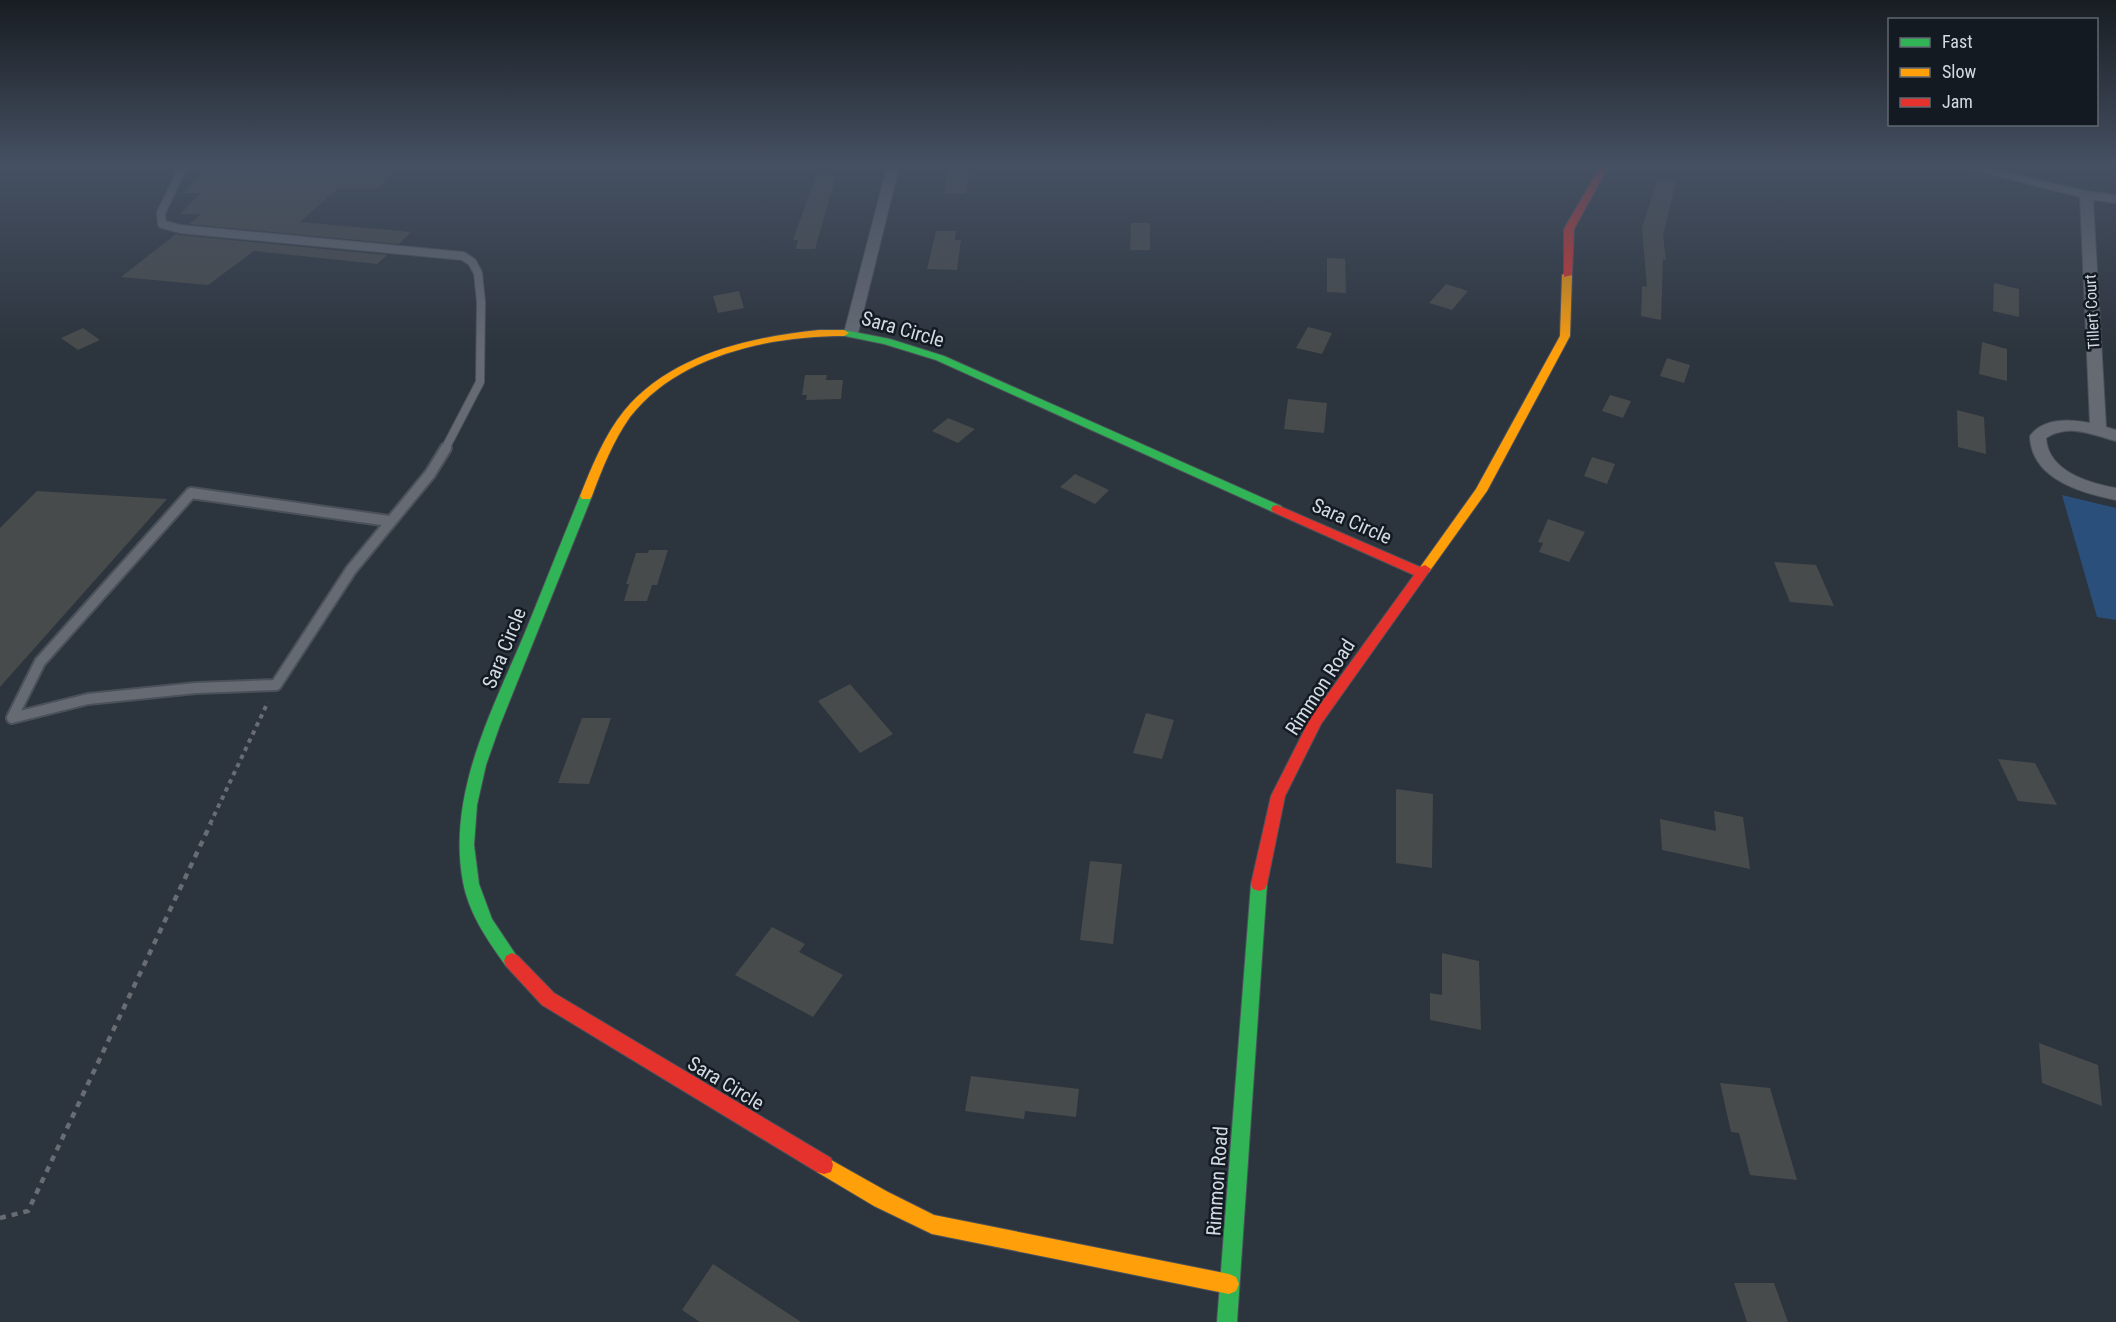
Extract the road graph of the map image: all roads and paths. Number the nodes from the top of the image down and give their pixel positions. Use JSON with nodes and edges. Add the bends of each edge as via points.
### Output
{"nodes":[{"id":1,"x":179,"y":229,"type":"edge"},
{"id":2,"x":877,"y":229,"type":"edge"},
{"id":3,"x":1569,"y":229,"type":"edge"},
{"id":4,"x":2088,"y":229,"type":"edge"},
{"id":5,"x":851,"y":333,"type":"junction"},
{"id":6,"x":2098,"y":429,"type":"junction"},
{"id":7,"x":2116,"y":436,"type":"edge"},
{"id":8,"x":2116,"y":494,"type":"edge"},
{"id":9,"x":389,"y":521,"type":"junction"},
{"id":10,"x":1421,"y":573,"type":"junction"},
{"id":11,"x":276,"y":685,"type":"junction"},
{"id":12,"x":0,"y":1218,"type":"edge"},
{"id":13,"x":1229,"y":1284,"type":"junction"},
{"id":14,"x":1227,"y":1322,"type":"edge"}],
"edges":[{"from":1,"to":9,"type":"lane","via":[[452,254],[463,256],[475,267],[481,302],[480,382],[452,440],[430,474]]},
{"from":2,"to":5,"type":"street"},
{"from":3,"to":10,"type":"street","name":"Rimmon Road","via":[[1565,336],[1481,491]]},
{"from":4,"to":6,"type":"street","name":"Tillert Court"},
{"from":5,"to":10,"type":"street","name":"Sara Circle","via":[[940,358]]},
{"from":5,"to":13,"type":"street","name":"Sara Circle","via":[[766,341],[723,353],[648,392],[624,417],[605,448],[478,766],[465,822],[467,875],[484,922],[513,965],[549,999],[881,1199],[932,1224]]},
{"from":6,"to":7,"type":"street"},
{"from":6,"to":8,"type":"street","via":[[2060,425],[2046,429],[2038,436],[2036,445],[2042,457],[2071,479]]},
{"from":9,"to":11,"type":"lane","via":[[351,570]]},
{"from":9,"to":11,"type":"lane","via":[[191,493],[40,662],[12,718],[88,699]]},
{"from":10,"to":13,"type":"street","name":"Rimmon Road","via":[[1316,721],[1278,796],[1259,884]]},
{"from":11,"to":12,"type":"path","via":[[28,1211]]},
{"from":13,"to":14,"type":"street","name":"Rimmon Road"}]}
